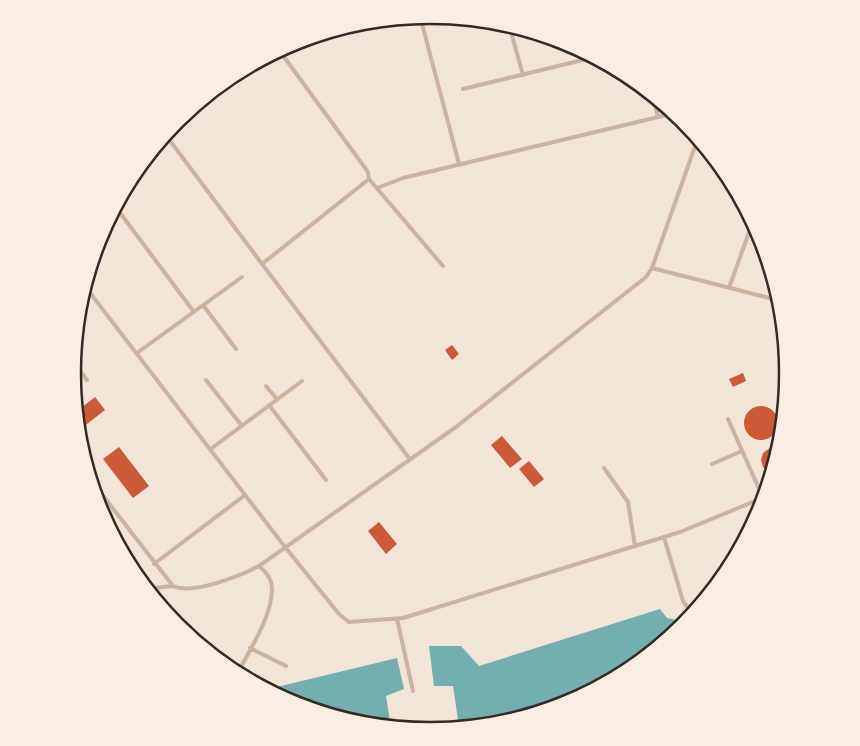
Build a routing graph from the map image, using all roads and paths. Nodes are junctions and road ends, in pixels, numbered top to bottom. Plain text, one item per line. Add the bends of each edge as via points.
1 (422, 24) edge
2 (512, 34) edge
3 (284, 56) edge
4 (584, 60) edge
5 (523, 75) junction
6 (463, 89) dead end
7 (656, 106) edge
8 (666, 115) edge
9 (658, 117) junction
10 (170, 140) edge
11 (695, 146) edge
12 (460, 164) junction
13 (369, 179) junction
14 (377, 188) junction
15 (121, 212) edge
16 (749, 231) edge
17 (262, 264) junction
18 (443, 266) dead end
19 (652, 268) junction
20 (242, 277) dead end
21 (729, 288) junction
22 (90, 293) edge
23 (771, 299) edge
24 (204, 305) junction
25 (194, 312) junction
26 (236, 349) dead end
27 (137, 353) junction
28 (81, 372) edge
29 (87, 380) dead end
30 (206, 380) dead end
31 (302, 381) dead end
32 (266, 386) dead end
33 (277, 399) junction
34 (270, 405) junction
35 (728, 419) dead end
36 (242, 426) junction
37 (212, 448) junction
38 (742, 451) junction
39 (409, 458) junction
40 (712, 464) dead end
41 (604, 468) dead end
42 (326, 480) dead end
43 (760, 489) edge
44 (245, 496) junction
45 (103, 497) edge
46 (755, 502) edge
47 (664, 537) junction
48 (635, 546) junction
49 (285, 547) junction
50 (154, 564) junction
51 (259, 566) junction
52 (173, 586) junction
53 (155, 588) edge
54 (688, 608) edge
55 (397, 619) junction
56 (250, 648) junction
57 (241, 666) edge
58 (286, 666) dead end
59 (413, 690) dead end

1 - 12 lane
2 - 5 lane
3 - 13 lane via 368,172
4 - 5 lane
5 - 6 lane
7 - 9 lane
8 - 9 lane
9 - 12 lane
10 - 17 lane
11 - 19 lane
12 - 14 lane
13 - 14 lane
13 - 17 lane
14 - 18 lane
15 - 25 lane
16 - 21 lane
17 - 39 lane
19 - 21 lane
19 - 39 lane via 646,277 456,427
20 - 24 lane
21 - 23 lane
22 - 27 lane
24 - 25 lane
24 - 26 lane
25 - 27 lane
27 - 37 lane
28 - 29 lane
30 - 36 lane
31 - 33 lane
32 - 33 lane
33 - 34 lane
34 - 36 lane
34 - 42 lane
35 - 38 lane
36 - 37 lane
37 - 44 lane
38 - 40 lane
38 - 43 lane
39 - 49 lane
41 - 48 lane via 628,502
44 - 49 lane
44 - 50 lane
45 - 50 lane
46 - 47 lane
47 - 48 lane
47 - 54 lane via 683,602
48 - 55 lane
49 - 51 lane
49 - 55 lane via 344,620 355,623
50 - 52 lane
51 - 52 lane via 186,590
51 - 56 lane via 267,573 272,588 262,625
52 - 53 lane
55 - 59 lane
56 - 57 lane
56 - 58 lane

